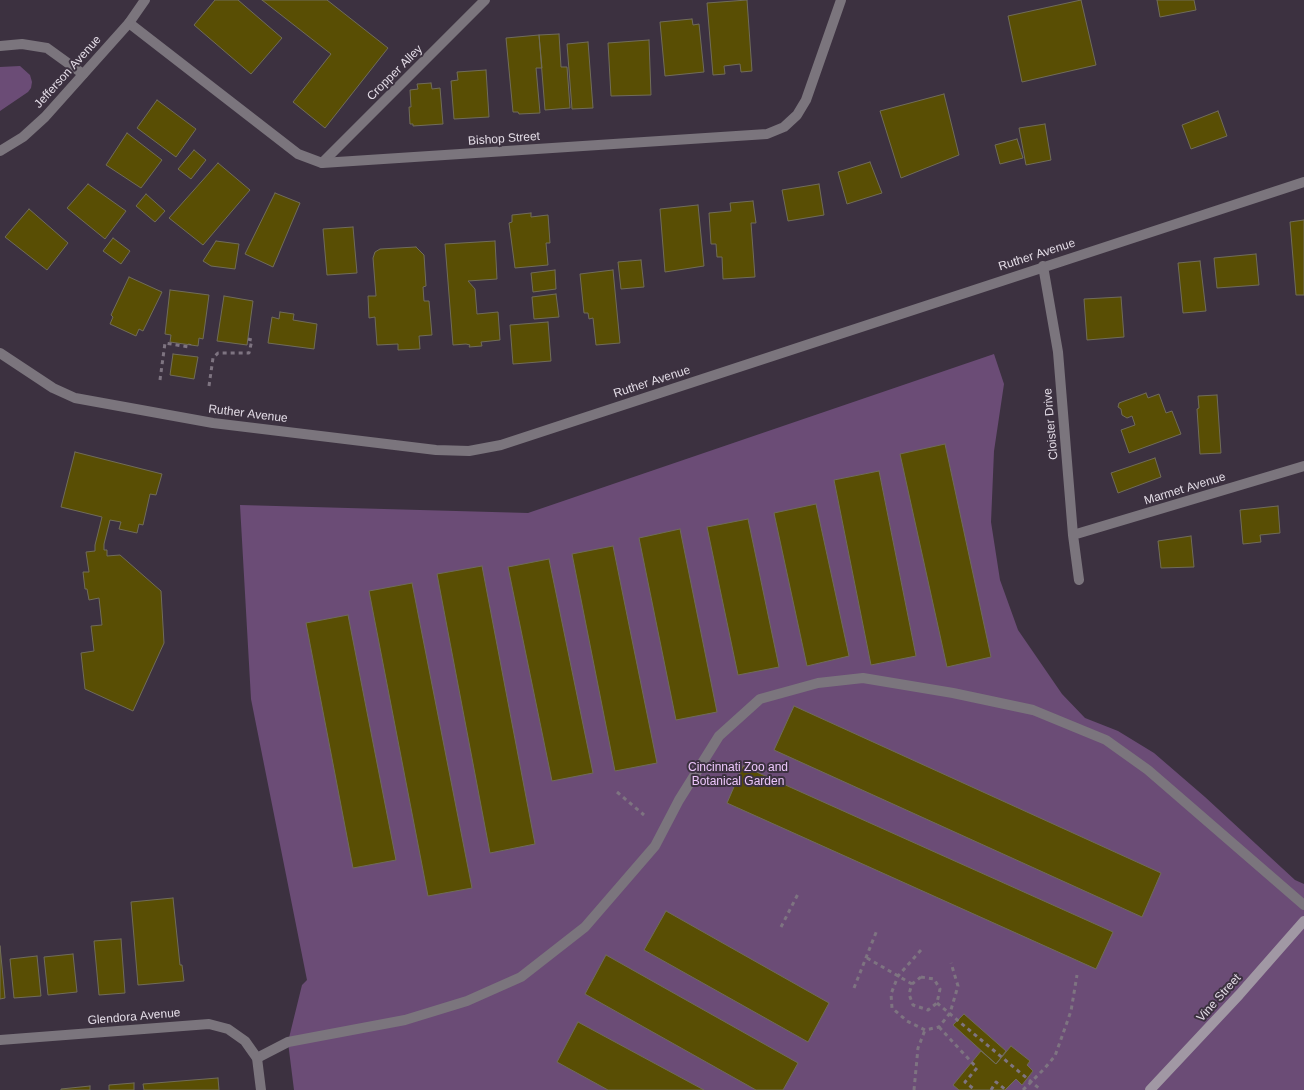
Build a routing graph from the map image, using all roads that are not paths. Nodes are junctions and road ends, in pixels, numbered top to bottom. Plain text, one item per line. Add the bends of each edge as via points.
1 (145, 0) edge
2 (485, 0) edge
3 (840, 0) edge
4 (129, 23) junction
5 (0, 46) edge
6 (83, 74) junction
7 (0, 151) edge
8 (322, 163) junction
9 (1304, 182) edge
10 (1043, 266) junction
11 (0, 353) edge
12 (1304, 466) edge
13 (1073, 535) junction
14 (1079, 580) dead end
15 (1304, 905) edge
16 (1304, 921) edge
17 (0, 1040) edge
18 (258, 1058) junction
19 (261, 1090) edge
20 (1150, 1090) edge

1 - 4 street, Jefferson Avenue
2 - 8 street, Cropper Alley
3 - 8 street, Bishop Street via 806,100 784,127 767,134
4 - 6 street, Jefferson Avenue
4 - 8 street, Bishop Street via 298,154
5 - 6 street via 22,44 46,48
6 - 7 street, Jefferson Avenue via 45,117
9 - 10 street, Ruther Avenue
10 - 11 street, Ruther Avenue via 501,445 469,451 436,450 213,423 75,398 53,388
10 - 13 street, Cloister Drive via 1058,352
12 - 13 street, Marmet Avenue
13 - 14 street, Cloister Drive
15 - 18 street via 1148,770 1106,740 1033,710 953,693 863,678 818,683 760,699 718,736 655,846 585,927 521,977 467,1001 405,1020 288,1042
16 - 20 main road, Vine Street
17 - 18 street, Glendora Avenue via 209,1024 228,1029 245,1041
18 - 19 street

